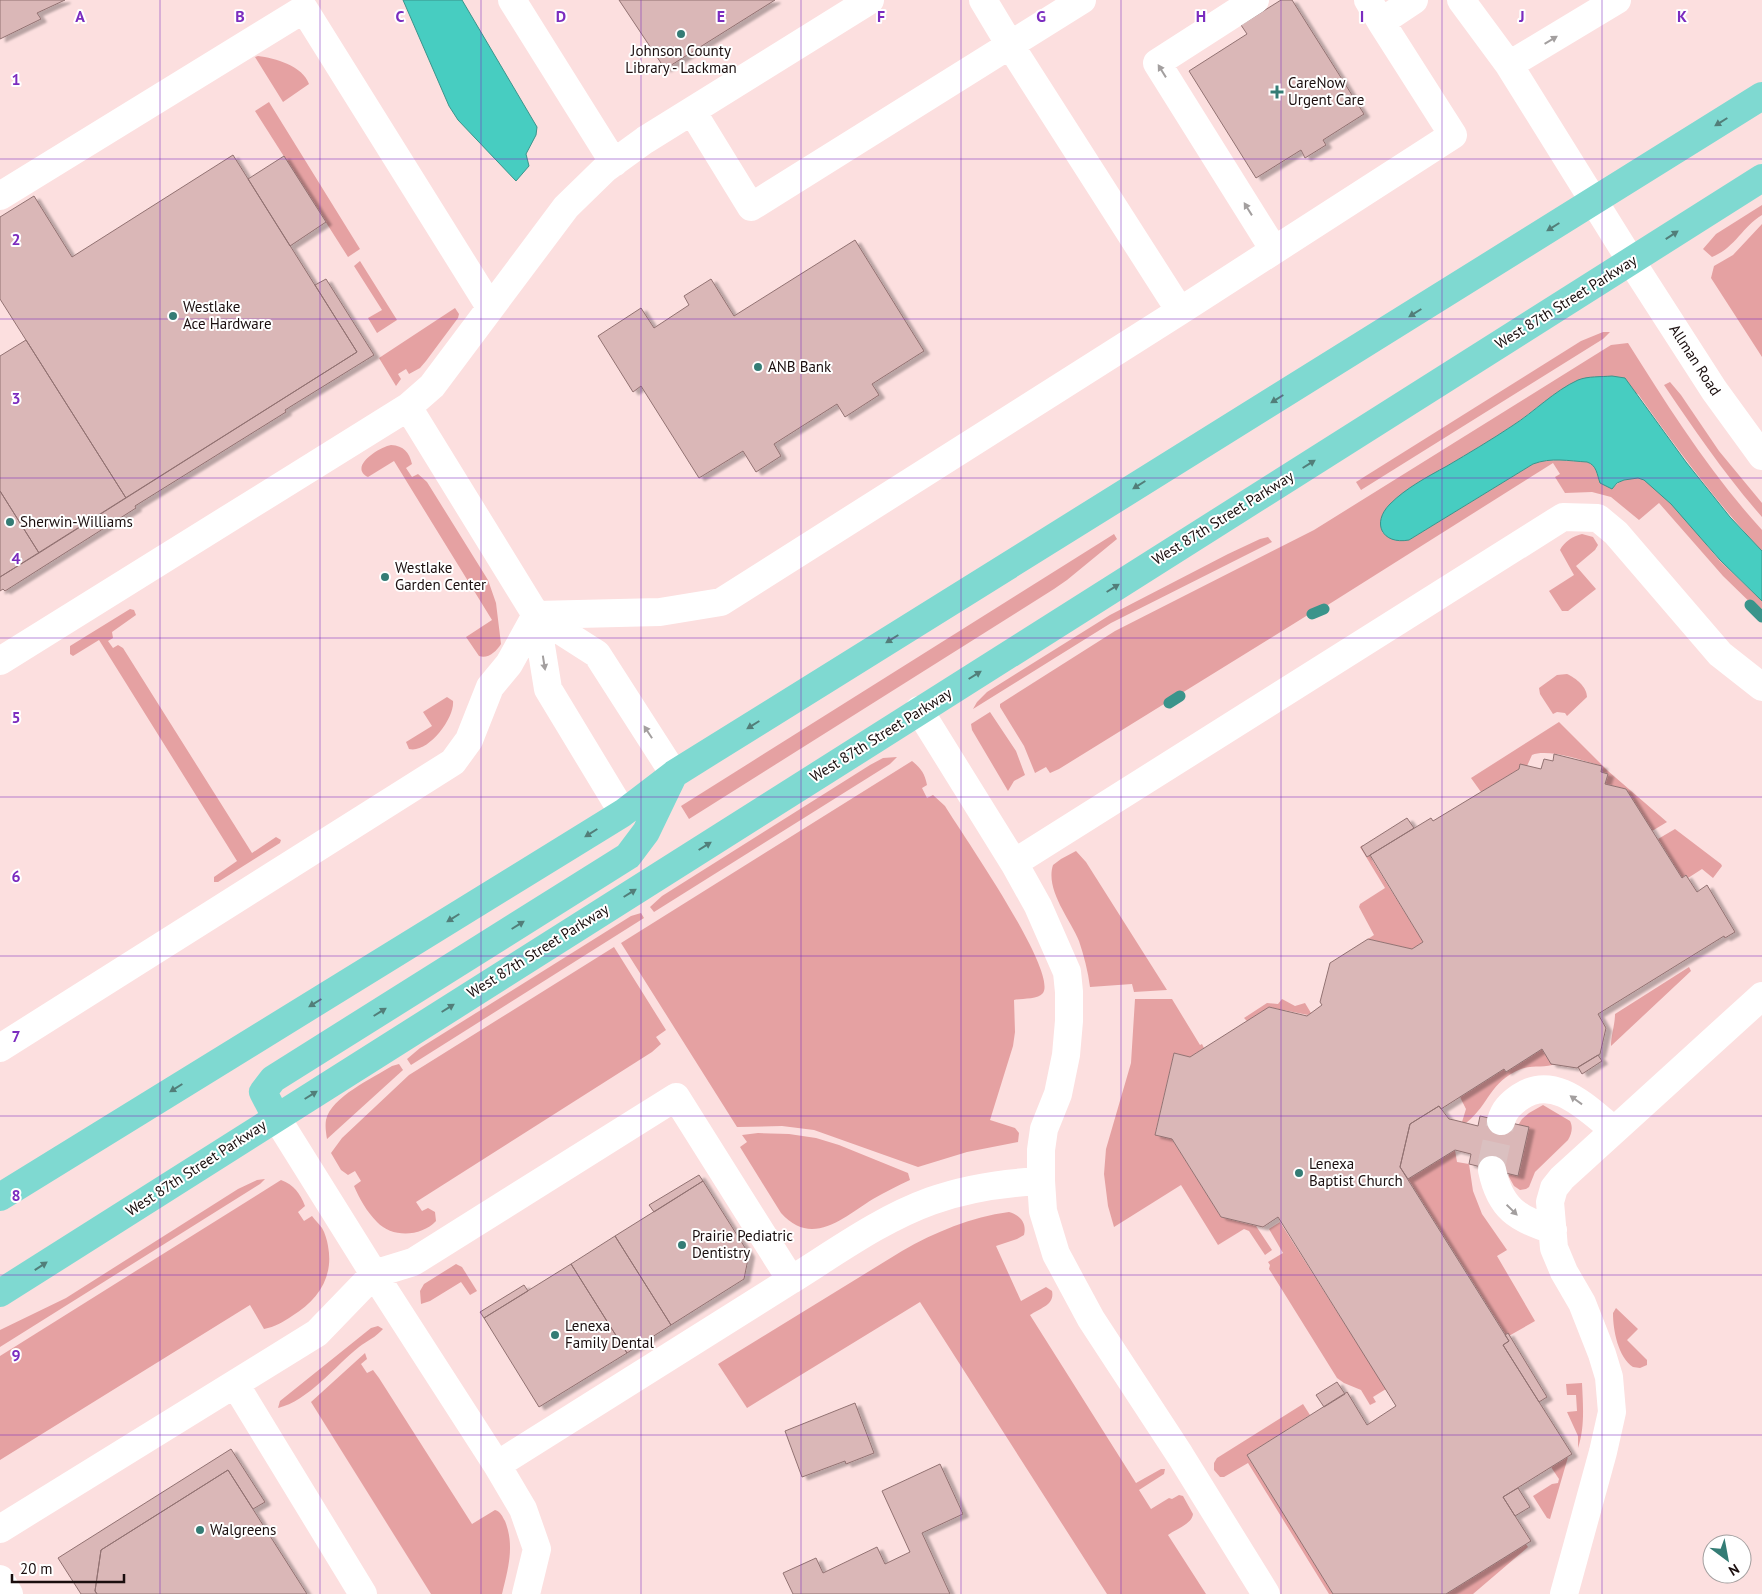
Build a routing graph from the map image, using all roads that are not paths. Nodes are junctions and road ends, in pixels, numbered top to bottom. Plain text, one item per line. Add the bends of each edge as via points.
1 (512, 0) edge
2 (870, 0) edge
3 (983, 0) edge
4 (1082, 0) edge
5 (1254, 0) edge
6 (1414, 0) edge
7 (1461, 0) edge
8 (1605, 3) edge
9 (1375, 11) edge
10 (1010, 45) junction
11 (1509, 65) junction
12 (1762, 96) edge
13 (692, 111) junction
14 (614, 162) junction
15 (1762, 178) edge
16 (0, 196) edge
17 (1594, 202) junction
18 (1274, 250) junction
19 (1631, 261) junction
20 (490, 307) junction
21 (1180, 311) junction
22 (408, 407) junction
23 (1762, 456) edge
24 (536, 615) junction
25 (0, 660) edge
26 (1762, 687) edge
27 (920, 710) junction
28 (674, 774) junction
29 (623, 813) junction
30 (1014, 863) junction
31 (1762, 996) edge
32 (0, 1048) edge
33 (276, 1117) junction
34 (1501, 1121) tunnel mouth
35 (1614, 1130) junction
36 (1492, 1170) tunnel mouth
37 (1040, 1181) junction
38 (0, 1197) edge
39 (1553, 1230) junction
40 (374, 1274) junction
41 (791, 1280) junction
42 (0, 1293) edge
43 (235, 1384) junction
44 (497, 1465) junction
45 (0, 1529) edge
46 (0, 1580) edge
47 (9, 1594) edge
48 (363, 1594) edge
49 (526, 1594) edge
50 (1266, 1594) edge
51 (1564, 1594) edge

1 - 14 street
2 - 13 street
3 - 10 street
4 - 10 street
18 -> 5 street via 1157,63
6 - 9 street
7 - 11 street, Allman Road
11 -> 8 street
9 - 18 street via 1453,135
10 - 13 street via 751,207
10 - 21 street
11 - 17 street, Allman Road
12 -> 17 main road
13 - 14 street
14 - 20 street via 566,208
19 -> 15 main road, West 87th Street Parkway
16 - 20 street via 304,9
17 - 19 street, Allman Road
17 -> 28 main road
18 - 21 street
19 - 23 street, Allman Road via 1714,390
27 -> 19 main road, West 87th Street Parkway
20 - 22 street via 432,386
21 - 24 street via 721,602 660,612
22 - 24 street
22 - 25 street
28 -> 24 street via 597,654
24 -> 29 street via 548,689
24 - 32 street via 509,664 490,687 469,740 453,762
26 - 30 street via 1720,654 1616,533 1598,518 1563,517
27 - 30 street
33 -> 27 main road, West 87th Street Parkway
28 - 29 main road
33 -> 28 main road via 263,1092 273,1079 628,856 646,832
29 -> 38 main road
30 - 37 street via 1038,906 1067,972 1069,992 1066,1055 1058,1094 1044,1129
31 - 35 street
33 - 40 street
42 -> 33 main road, West 87th Street Parkway
35 -> 34 street via 1570,1096 1554,1089 1524,1095 1511,1103
35 - 39 street via 1554,1188 1550,1202
36 -> 39 street via 1500,1198 1515,1214
37 - 41 street via 973,1188 931,1201 890,1220
37 - 50 street via 1043,1211 1056,1254 1091,1319
39 - 51 street via 1554,1248 1582,1303 1602,1354 1609,1377 1612,1412
40 - 41 street via 413,1262 676,1097
40 - 43 street via 317,1333
40 - 44 street
41 - 44 street
43 - 45 street
43 - 48 street
44 - 49 street via 523,1509 537,1549
46 - 47 street

